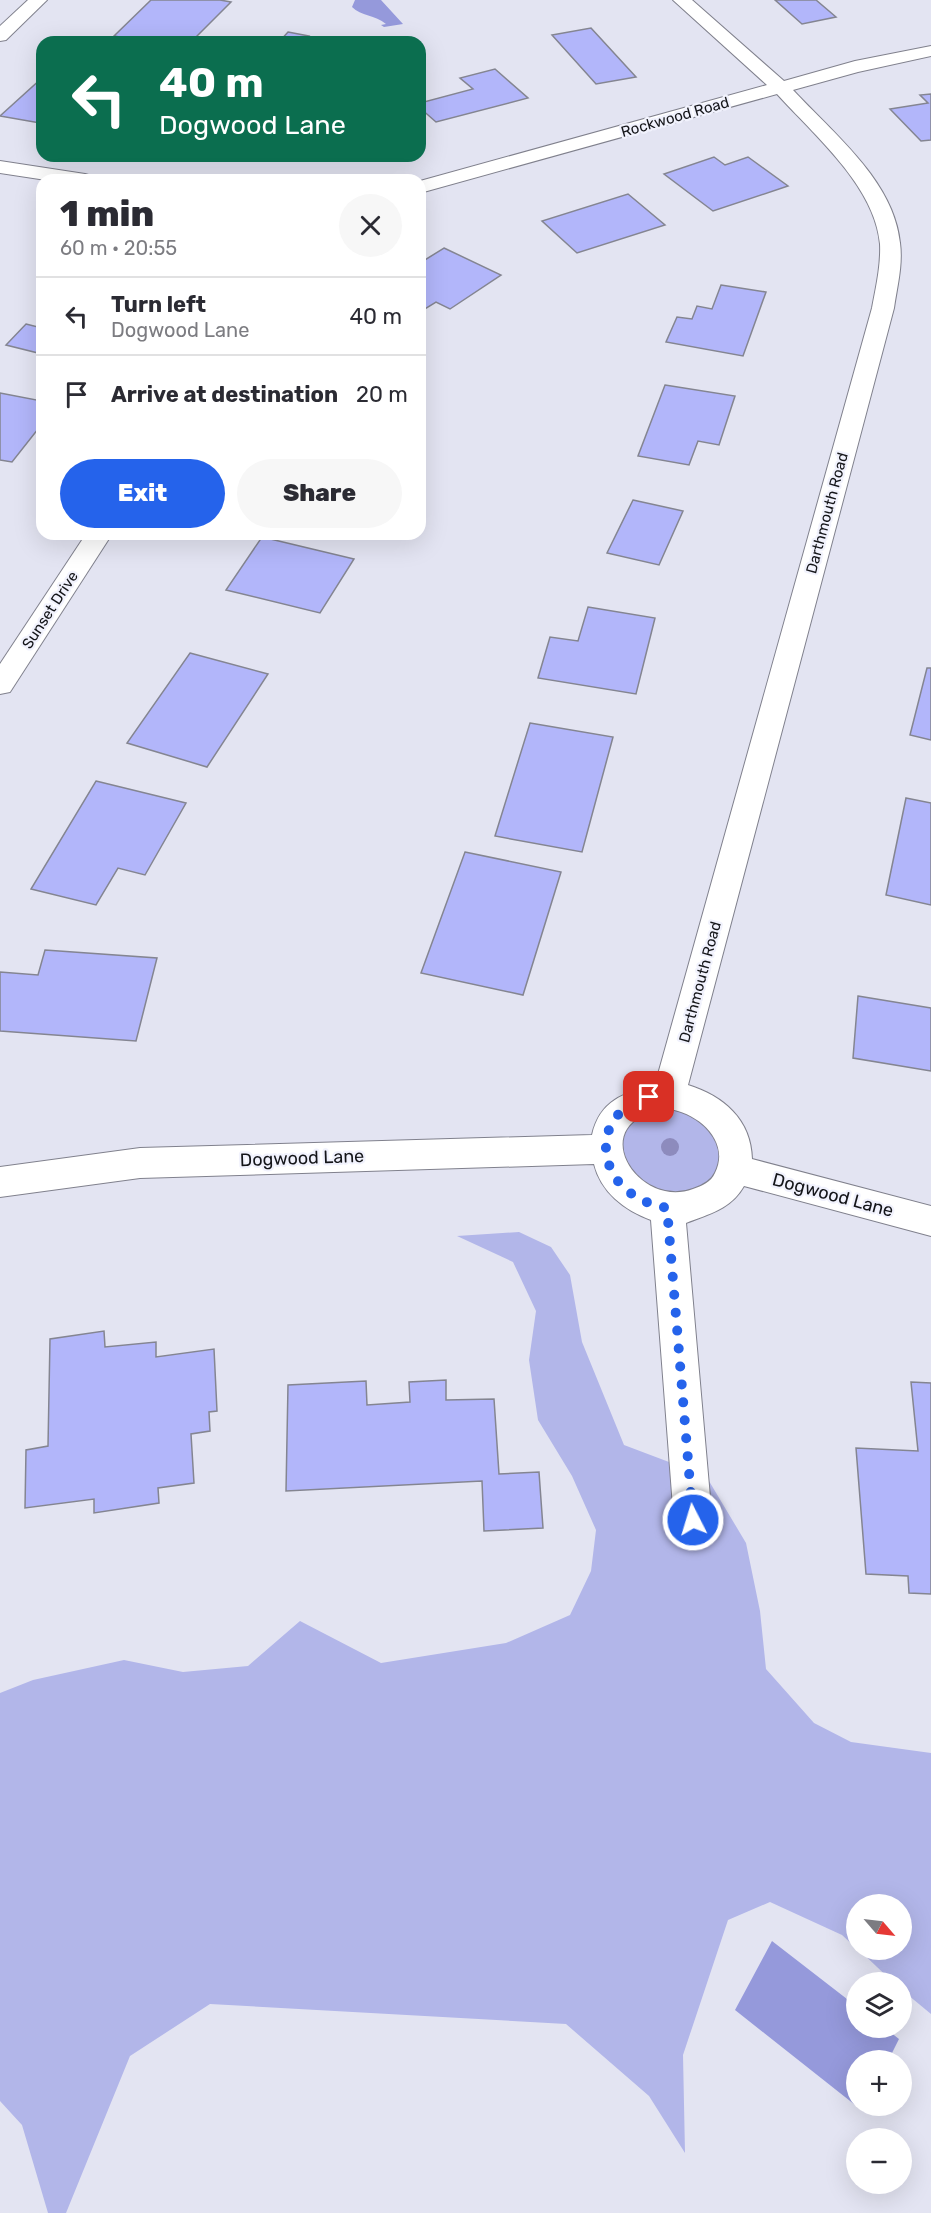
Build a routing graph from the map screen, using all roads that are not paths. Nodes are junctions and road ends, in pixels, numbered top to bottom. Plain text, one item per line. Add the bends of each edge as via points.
1 (38, 0) edge
2 (682, 0) edge
3 (0, 36) edge
4 (931, 51) edge
5 (780, 87) junction
6 (0, 167) edge
7 (46, 174) edge
8 (426, 185) edge
9 (95, 540) edge
10 (0, 686) edge
11 (669, 1095) junction
12 (606, 1149) junction
13 (734, 1169) junction
14 (0, 1182) edge
15 (667, 1208) junction
16 (931, 1221) edge
17 (693, 1520) dead end

1 - 3 street
2 - 5 street, Darthmouth Road
4 - 5 street, Rockwood Road
5 - 8 street, Rockwood Road
5 - 11 street, Darthmouth Road via 872,191 885,220 890,266 883,308
6 - 7 street
9 - 10 street, Sunset Drive
11 - 12 street via 631,1104 616,1116 608,1132
11 - 13 street via 688,1098 722,1119 736,1151
12 - 14 street, Dogwood Lane via 140,1162
12 - 15 street via 608,1166 618,1182 631,1194
13 - 15 street via 717,1195 685,1208
13 - 16 street, Dogwood Lane
15 - 17 street

